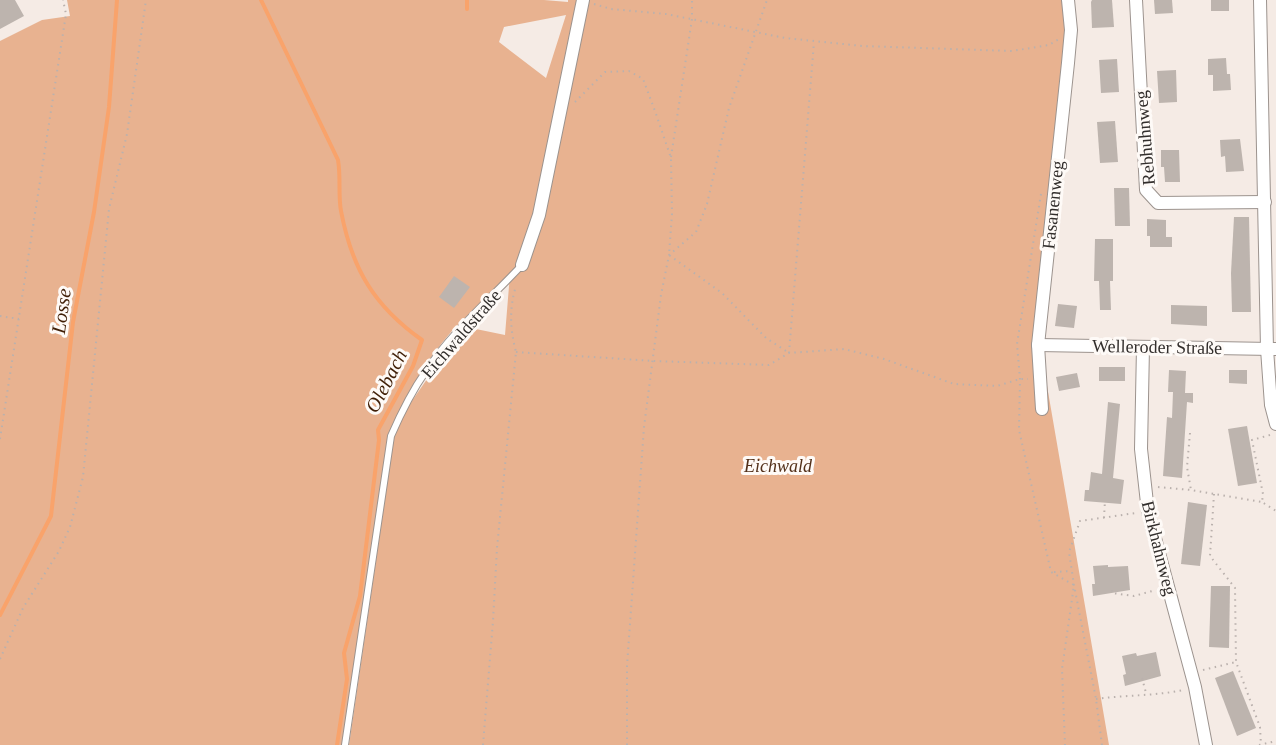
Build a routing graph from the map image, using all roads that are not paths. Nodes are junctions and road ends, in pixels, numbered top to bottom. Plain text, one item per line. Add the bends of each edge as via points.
1 (583, 0) edge
2 (1068, 0) edge
3 (1136, 0) edge
4 (1260, 0) edge
5 (1265, 202) junction
6 (522, 265) joint
7 (1038, 345) junction
8 (1143, 347) junction
9 (1271, 349) edge
10 (1042, 409) dead end
11 (1276, 424) edge
12 (345, 745) edge
13 (1206, 745) edge

1 - 6 street, Eichwaldstraße via 539,215
2 - 7 street, Fasanenweg via 1071,30
3 - 5 street, Rebhuhnweg via 1146,190 1158,203
4 - 5 street
5 - 9 street
6 - 12 lane, Eichwaldstraße via 426,369 391,436
7 - 8 street, Welleroder Straße
7 - 10 street, Fasanenweg
8 - 9 street, Welleroder Straße
8 - 13 street, Birkhahnweg via 1141,449 1148,512 1191,672
9 - 11 street via 1271,405

